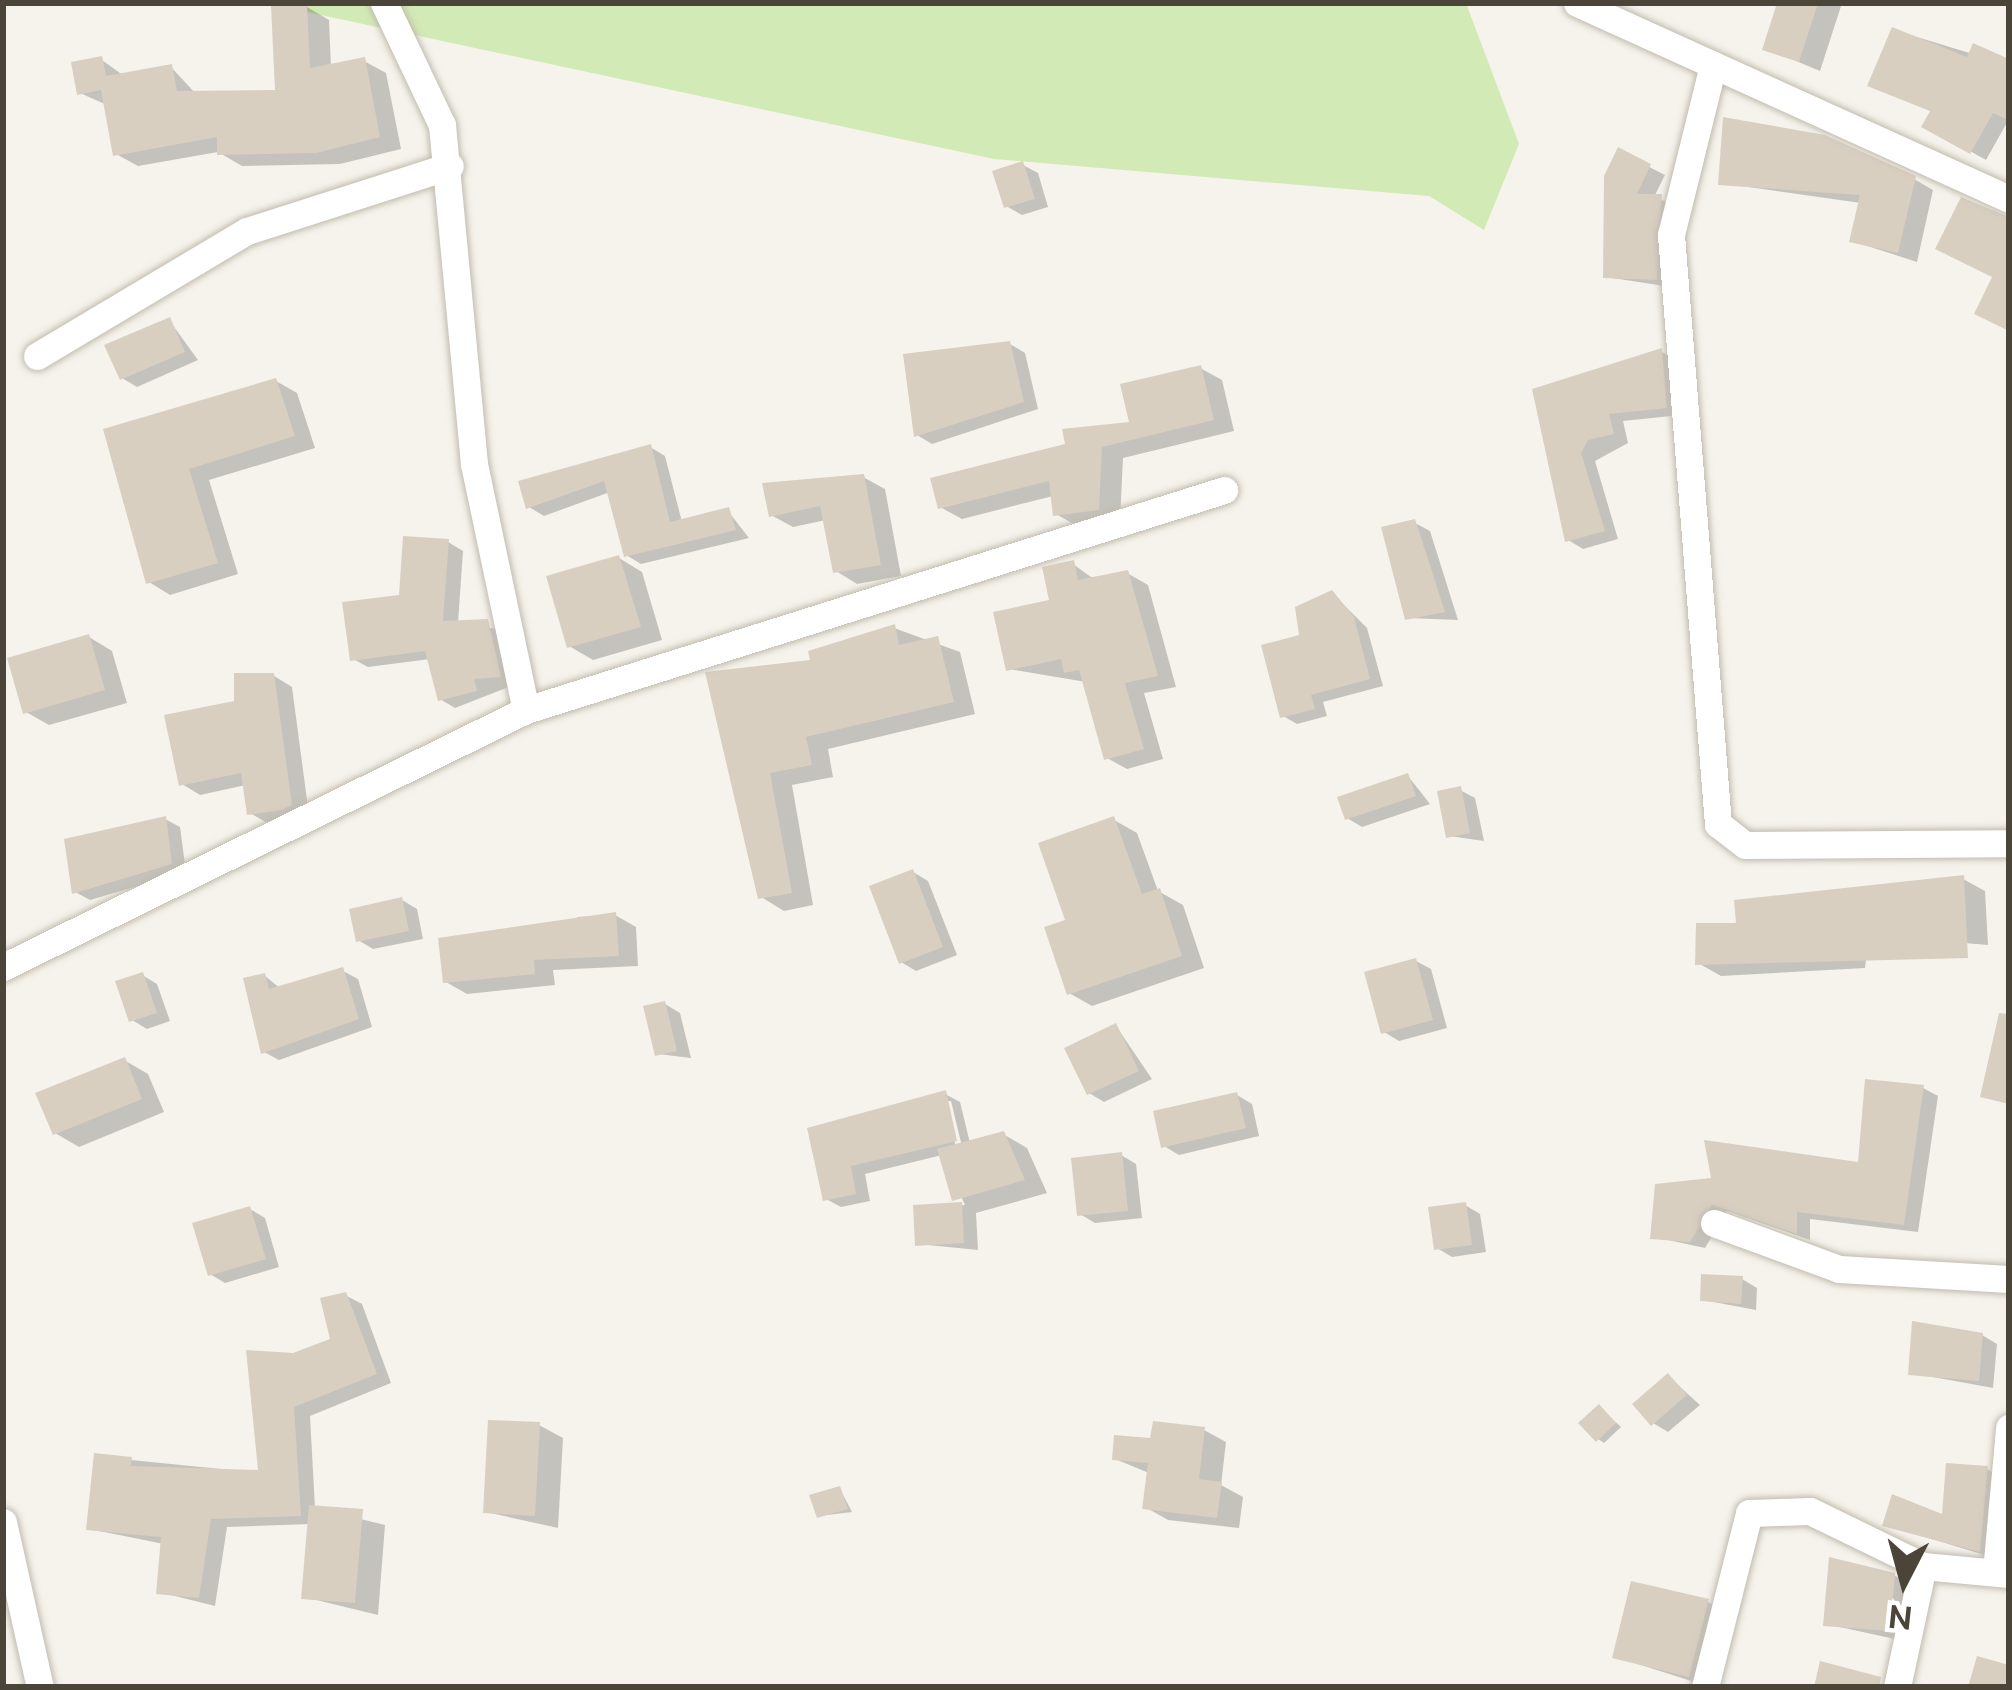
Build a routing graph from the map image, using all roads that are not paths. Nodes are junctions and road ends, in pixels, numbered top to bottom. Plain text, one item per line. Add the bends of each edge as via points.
1 (384, 3) edge
2 (1576, 3) edge
3 (1713, 65) junction
4 (450, 166) junction
5 (2009, 199) edge
6 (38, 356) dead end
7 (1224, 490) dead end
8 (526, 710) junction
9 (2009, 843) edge
10 (3, 967) edge
11 (1714, 1223) dead end
12 (2009, 1279) edge
13 (2009, 1428) edge
14 (3, 1522) edge
15 (1923, 1566) junction
16 (2003, 1573) edge
17 (40, 1687) edge
18 (1705, 1687) edge
19 (1897, 1687) edge

1 - 4 street
2 - 3 street
3 - 5 street
3 - 9 street via 1671,235 1718,824 1745,845
4 - 6 street via 247,231
4 - 8 street via 453,311 474,464
7 - 8 street
8 - 10 street
11 - 12 street via 1839,1269
13 - 16 street
14 - 17 street
15 - 16 street
15 - 18 street via 1810,1511 1749,1513
15 - 19 street

